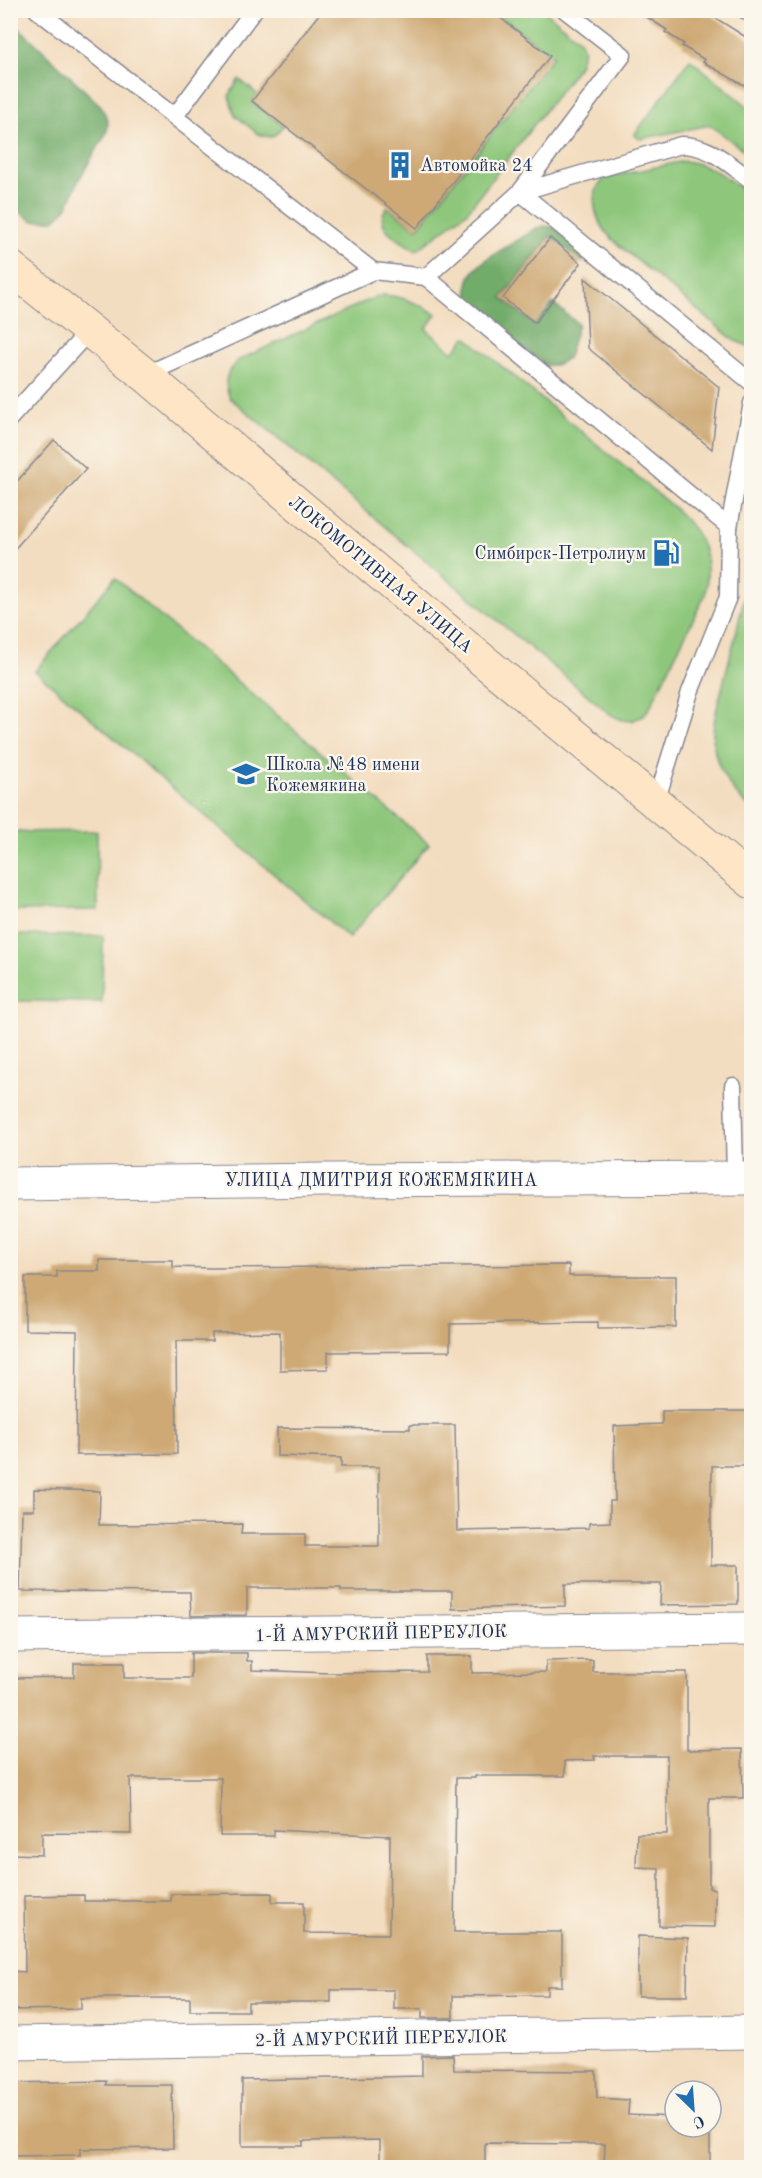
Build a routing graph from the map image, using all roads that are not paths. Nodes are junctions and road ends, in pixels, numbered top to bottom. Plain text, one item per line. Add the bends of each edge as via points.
1 (37, 10) edge
2 (254, 10) edge
3 (565, 10) edge
4 (745, 10) edge
5 (752, 15) edge
6 (174, 116) junction
7 (752, 181) edge
8 (520, 192) junction
9 (10, 267) edge
10 (373, 271) junction
11 (426, 277) junction
12 (89, 331) junction
13 (145, 375) junction
14 (752, 383) edge
15 (752, 403) edge
16 (10, 418) edge
17 (729, 527) junction
18 (656, 802) junction
19 (752, 882) edge
20 (733, 1086) dead end
21 (743, 1178) edge
22 (10, 1184) edge
23 (752, 1629) edge
24 (10, 1636) edge
25 (752, 2032) edge
26 (10, 2043) edge

1 - 6 lane
2 - 6 lane
3 - 8 lane via 623,56
4 - 5 lane
6 - 10 lane
7 - 8 lane via 709,150 681,145
8 - 11 lane
8 - 14 lane
9 - 12 main road, ЛОКОМОТИВНАЯ УЛИЦА
10 - 11 lane
10 - 13 lane
11 - 17 lane
12 - 13 main road, ЛОКОМОТИВНАЯ УЛИЦА
12 - 16 lane
13 - 18 main road, ЛОКОМОТИВНАЯ УЛИЦА
15 - 17 lane
17 - 18 lane via 728,597 690,692
18 - 19 main road, ЛОКОМОТИВНАЯ УЛИЦА
20 - 21 lane
21 - 22 street, УЛИЦА ДМИТРИЯ КОЖЕМЯКИНА
23 - 24 street, 1-Й АМУРСКИЙ ПЕРЕУЛОК
25 - 26 street, 2-Й АМУРСКИЙ ПЕРЕУЛОК

